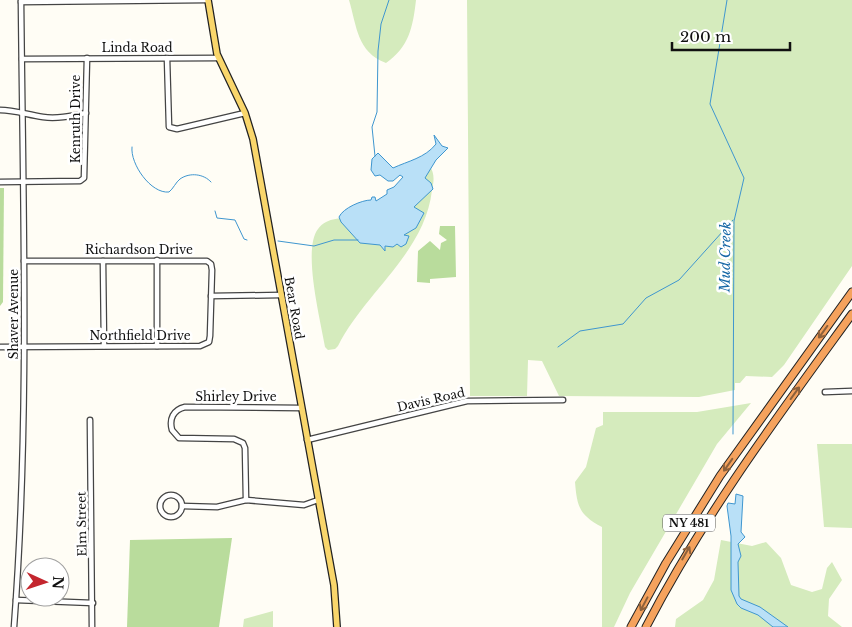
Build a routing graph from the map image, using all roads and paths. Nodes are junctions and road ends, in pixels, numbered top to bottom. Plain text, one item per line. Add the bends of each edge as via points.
1 (208, 0) edge
2 (21, 1) edge
3 (87, 58) junction
4 (167, 58) junction
5 (218, 58) junction
6 (22, 59) junction
7 (0, 110) edge
8 (22, 112) junction
9 (86, 113) junction
10 (245, 113) junction
11 (0, 182) edge
12 (22, 182) junction
13 (158, 260) junction
14 (24, 261) junction
15 (103, 261) junction
16 (852, 292) edge
17 (281, 295) junction
18 (211, 296) junction
19 (852, 314) edge
20 (24, 346) junction
21 (104, 346) junction
22 (158, 346) junction
23 (0, 347) edge
24 (852, 391) edge
25 (825, 392) dead end
26 (563, 400) dead end
27 (301, 408) junction
28 (90, 420) dead end
29 (307, 440) junction
30 (246, 500) junction
31 (318, 500) junction
32 (182, 506) junction
33 (16, 600) junction
34 (93, 603) junction
35 (14, 627) edge
36 (92, 627) edge
37 (337, 627) edge
38 (631, 627) edge
39 (646, 627) edge

1 - 2 street
1 - 5 main road, Bear Road
2 - 6 street, Shaver Avenue
3 - 4 street, Linda Road
3 - 6 street, Linda Road
3 - 9 street, Kenruth Drive
4 - 5 street, Linda Road
4 - 10 street via 167,125 172,129
5 - 10 main road, Bear Road
6 - 8 street, Shaver Avenue
7 - 8 street
8 - 9 street via 54,118
8 - 12 street, Shaver Avenue
9 - 12 street, Kenruth Drive via 84,179
10 - 17 main road, Bear Road via 256,152
11 - 12 street
12 - 14 street, Shaver Avenue
13 - 15 street, Richardson Drive
13 - 18 street, Richardson Drive via 207,261 212,270
13 - 22 street
14 - 15 street, Richardson Drive
14 - 20 street, Shaver Avenue
15 - 21 street
16 -> 38 highway, NY 481 via 715,483
17 - 18 street
17 - 27 main road, Bear Road
18 - 22 street, Northfield Drive via 208,342 200,346
39 -> 19 highway, NY 481 via 675,571 716,505
20 - 21 street, Northfield Drive
20 - 23 street, Northfield Drive
20 - 33 street, Shaver Avenue
21 - 22 street, Northfield Drive
24 - 25 street
26 - 29 street, Davis Road via 468,401
27 - 29 main road, Bear Road
27 - 30 street, Shirley Drive via 185,407 175,412 171,425 179,438 234,439 243,443
28 - 34 street, Elm Street
29 - 31 main road, Bear Road
30 - 31 street via 297,505
30 - 32 street via 217,507
31 - 37 main road, Bear Road via 334,585
32 - 32 street via 178,498 171,495 163,498 160,506 163,514 171,517 179,514
33 - 34 street
33 - 35 street, Shaver Avenue
34 - 36 street, Elm Street

